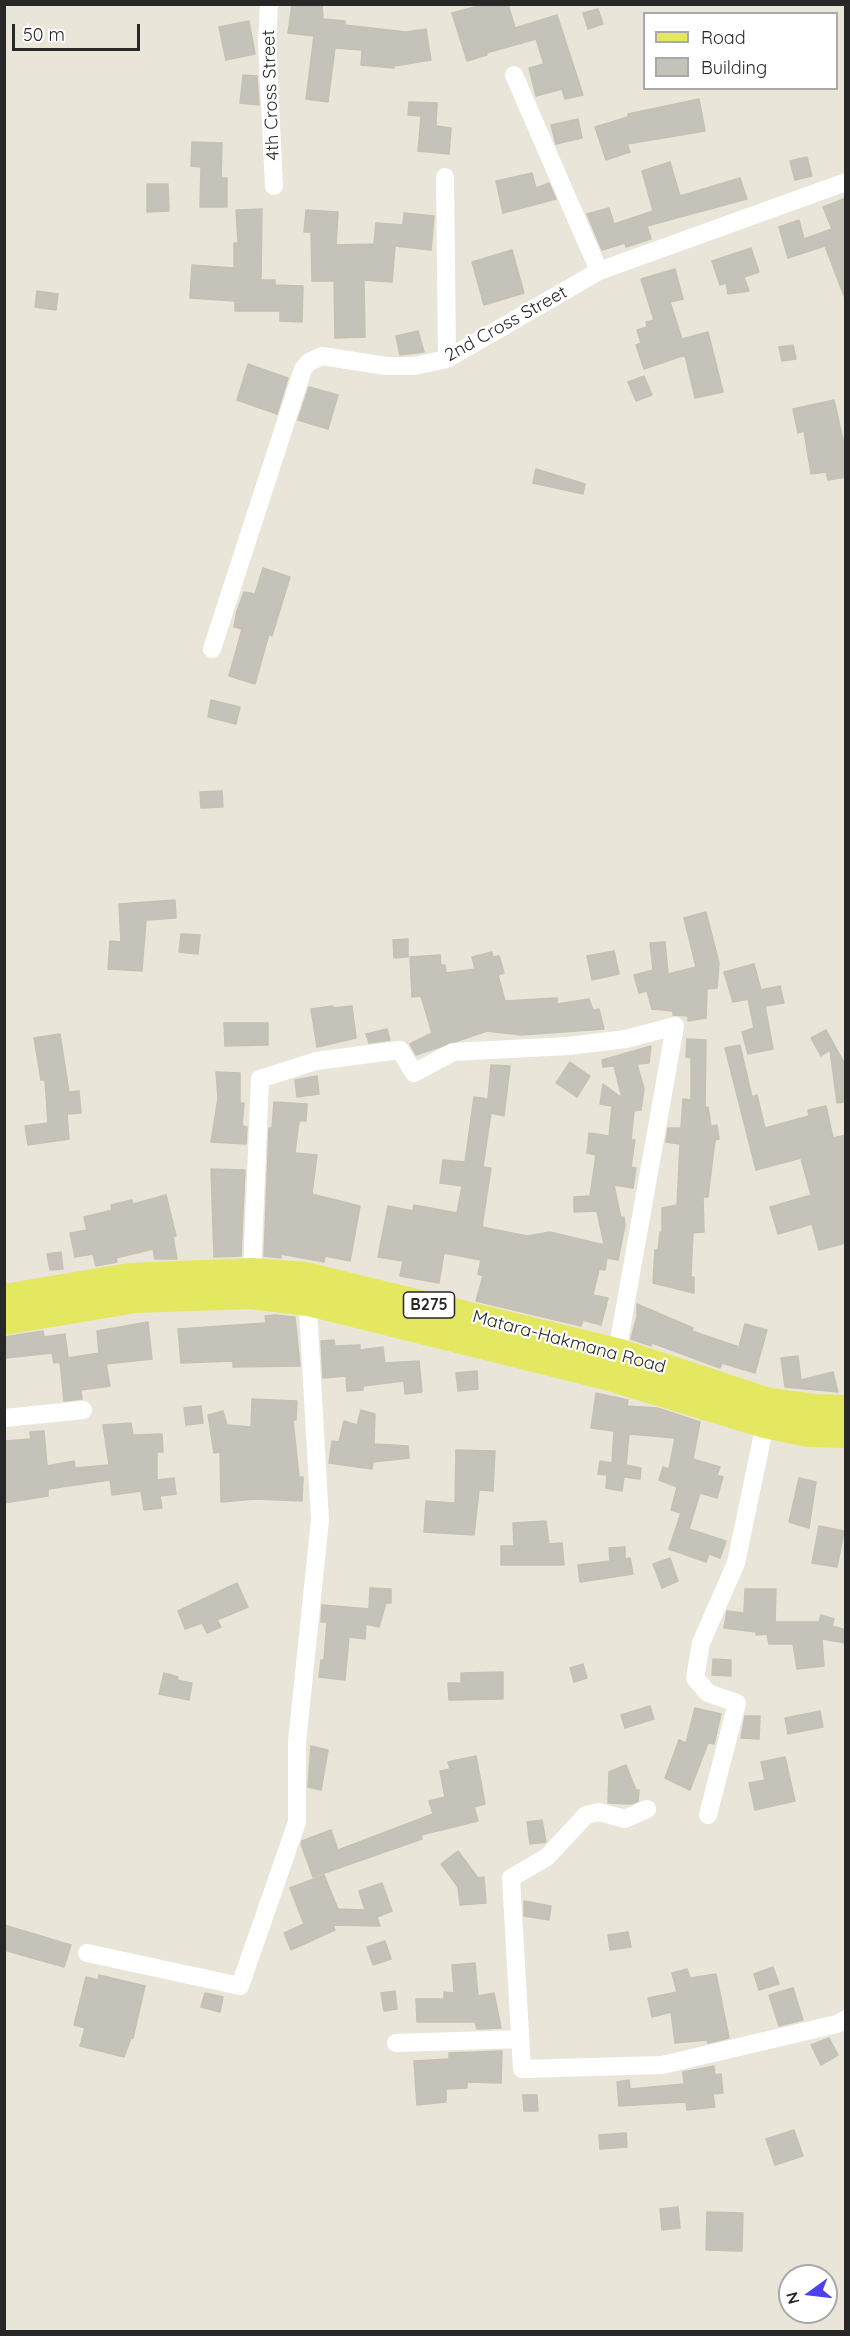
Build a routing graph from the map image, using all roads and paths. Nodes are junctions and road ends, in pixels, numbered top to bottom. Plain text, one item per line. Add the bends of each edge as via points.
1 (269, 4) edge
2 (514, 75) dead end
3 (445, 177) dead end
4 (846, 182) edge
5 (274, 186) dead end
6 (599, 272) junction
7 (447, 359) junction
8 (212, 649) dead end
9 (252, 1272) junction
10 (307, 1289) junction
11 (4, 1298) edge
12 (4, 1321) edge
13 (617, 1352) junction
14 (846, 1409) edge
15 (83, 1410) dead end
16 (4, 1418) edge
17 (765, 1424) junction
18 (846, 1434) edge
19 (647, 1809) dead end
20 (708, 1815) dead end
21 (87, 1953) dead end
22 (846, 2019) edge
23 (520, 2039) junction
24 (396, 2043) dead end

1 - 5 street, 4th Cross Street via 267,43
2 - 6 street
3 - 7 street
4 - 6 street, 2nd Cross Street
6 - 7 street, 2nd Cross Street
7 - 8 street, 2nd Cross Street via 414,366 386,366 322,356 303,369
9 - 10 main road, Matara-Hakmana Road / B275
9 - 11 main road, Matara-Hakmana Road / B275 via 129,1277
9 - 13 street via 260,1079 316,1061 400,1050 414,1073 453,1052 603,1042 675,1026
10 - 12 main road, Matara-Hakmana Road / B275 via 135,1299
10 - 13 main road, Matara-Hakmana Road / B275
10 - 17 main road, Matara-Hakmana Road / B275
10 - 21 street via 320,1520 297,1742 297,1822 240,1986
13 - 14 main road, Matara-Hakmana Road / B275 via 769,1402
15 - 16 street
17 - 18 main road, Matara-Hakmana Road / B275 via 808,1433
17 - 20 street via 736,1563 701,1643 695,1678 708,1693 737,1703
19 - 23 street via 625,1819 598,1812 586,1815 547,1857 511,1878
22 - 23 street via 662,2065 522,2069
23 - 24 street

